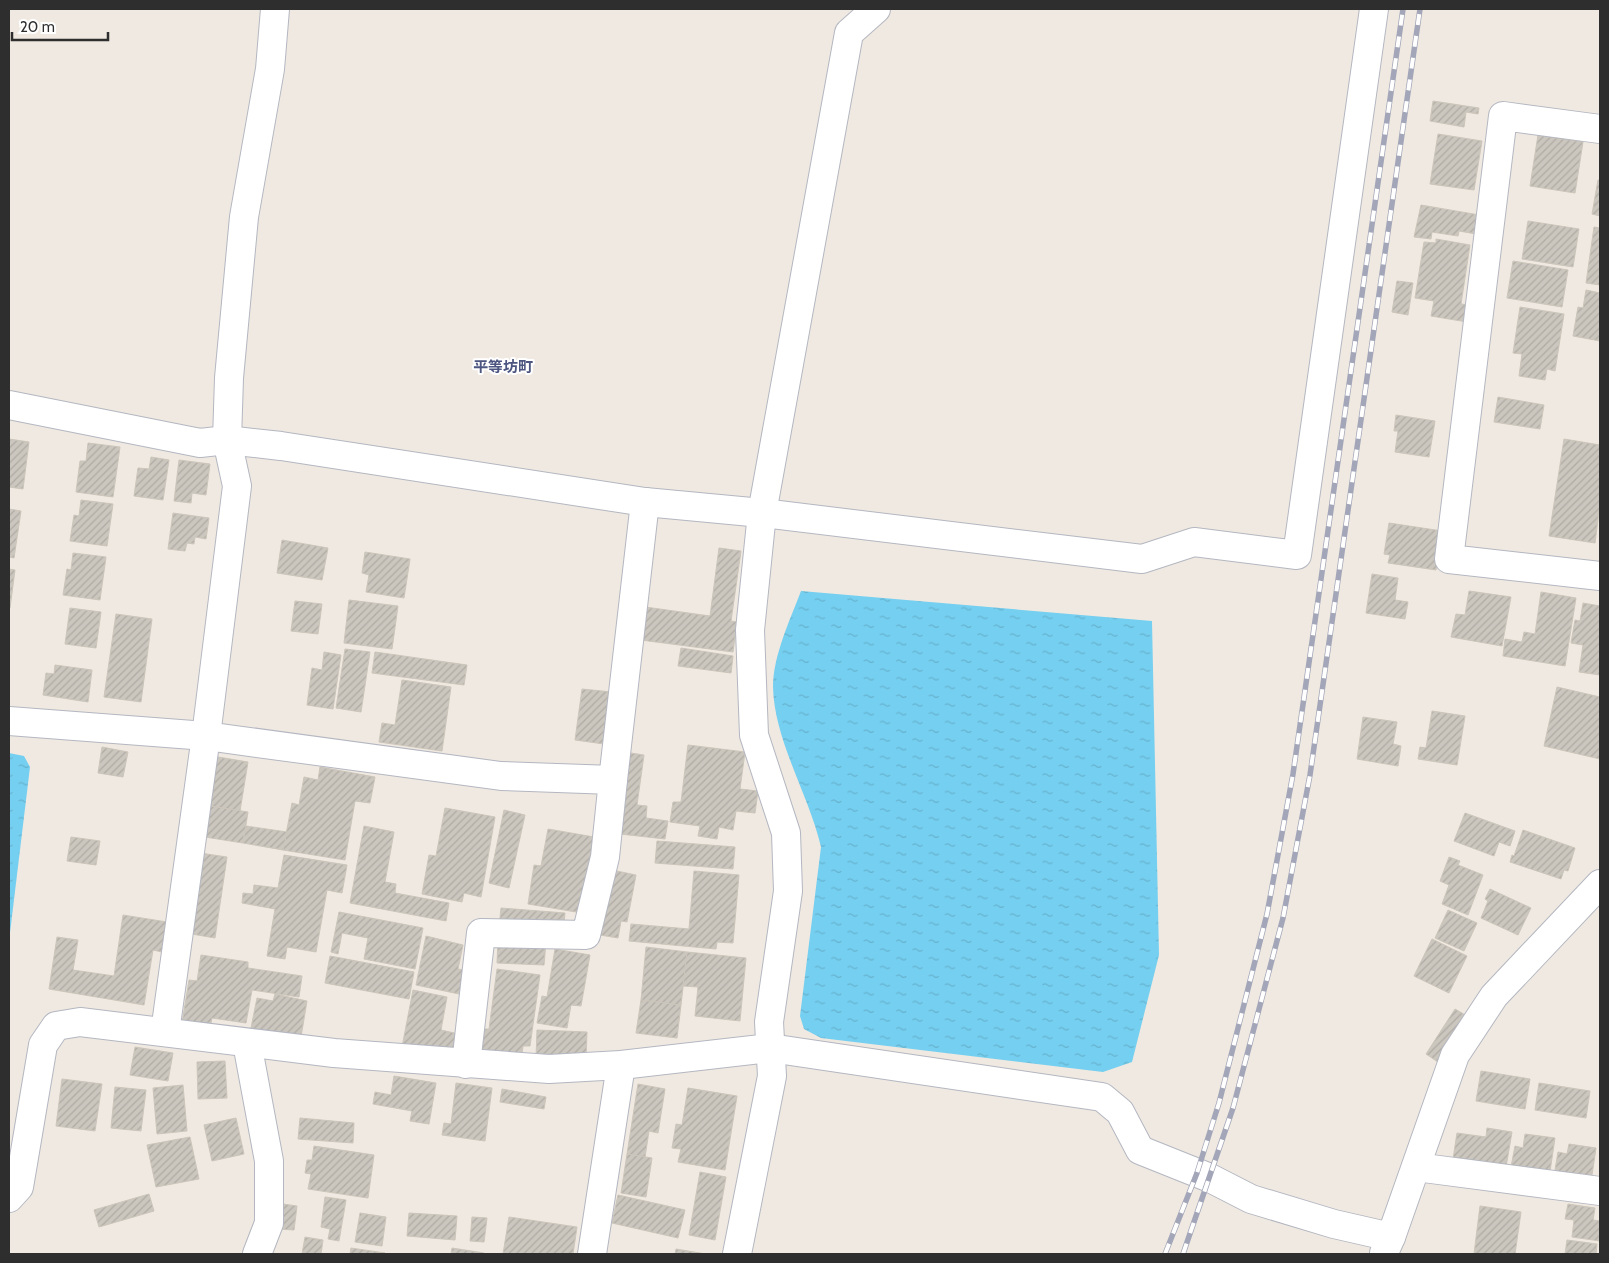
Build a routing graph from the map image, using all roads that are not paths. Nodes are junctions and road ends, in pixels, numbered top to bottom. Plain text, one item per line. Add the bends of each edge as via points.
1 (275, 9) edge
2 (876, 9) edge
3 (1374, 9) edge
4 (1600, 129) edge
5 (9, 405) edge
6 (227, 440) junction
7 (645, 502) junction
8 (762, 513) junction
9 (1600, 576) edge
10 (9, 721) edge
11 (206, 736) junction
12 (613, 780) junction
13 (1600, 884) edge
14 (165, 1032) junction
15 (248, 1043) junction
16 (770, 1048) junction
17 (466, 1064) junction
18 (621, 1065) junction
19 (1416, 1167) junction
20 (1600, 1191) edge
21 (9, 1198) edge
22 (1387, 1246) edge
23 (256, 1254) edge
24 (592, 1254) edge
25 (737, 1254) edge

1 - 6 street via 270,70 244,218 229,378
2 - 8 street via 849,33
3 - 8 street via 1297,555 1194,542 1142,559
4 - 9 street via 1503,116 1449,559
5 - 6 street via 200,443
6 - 7 street
6 - 11 street via 237,486
7 - 8 street
7 - 12 street
8 - 16 street via 750,630 754,735 786,833 788,891 769,1022
10 - 11 street
11 - 12 street via 501,776
11 - 14 street
12 - 17 street via 604,858 586,936 481,933
13 - 19 street via 1494,996 1455,1055
14 - 15 street
14 - 21 street via 80,1022 56,1026 43,1045 19,1187
15 - 17 street
15 - 23 street via 269,1161 268,1222
16 - 18 street
16 - 22 street via 1102,1097 1120,1112 1140,1150 1210,1178 1251,1199 1334,1224
16 - 25 street via 772,1076
17 - 18 street via 549,1069
18 - 24 street
19 - 20 street
19 - 22 street

